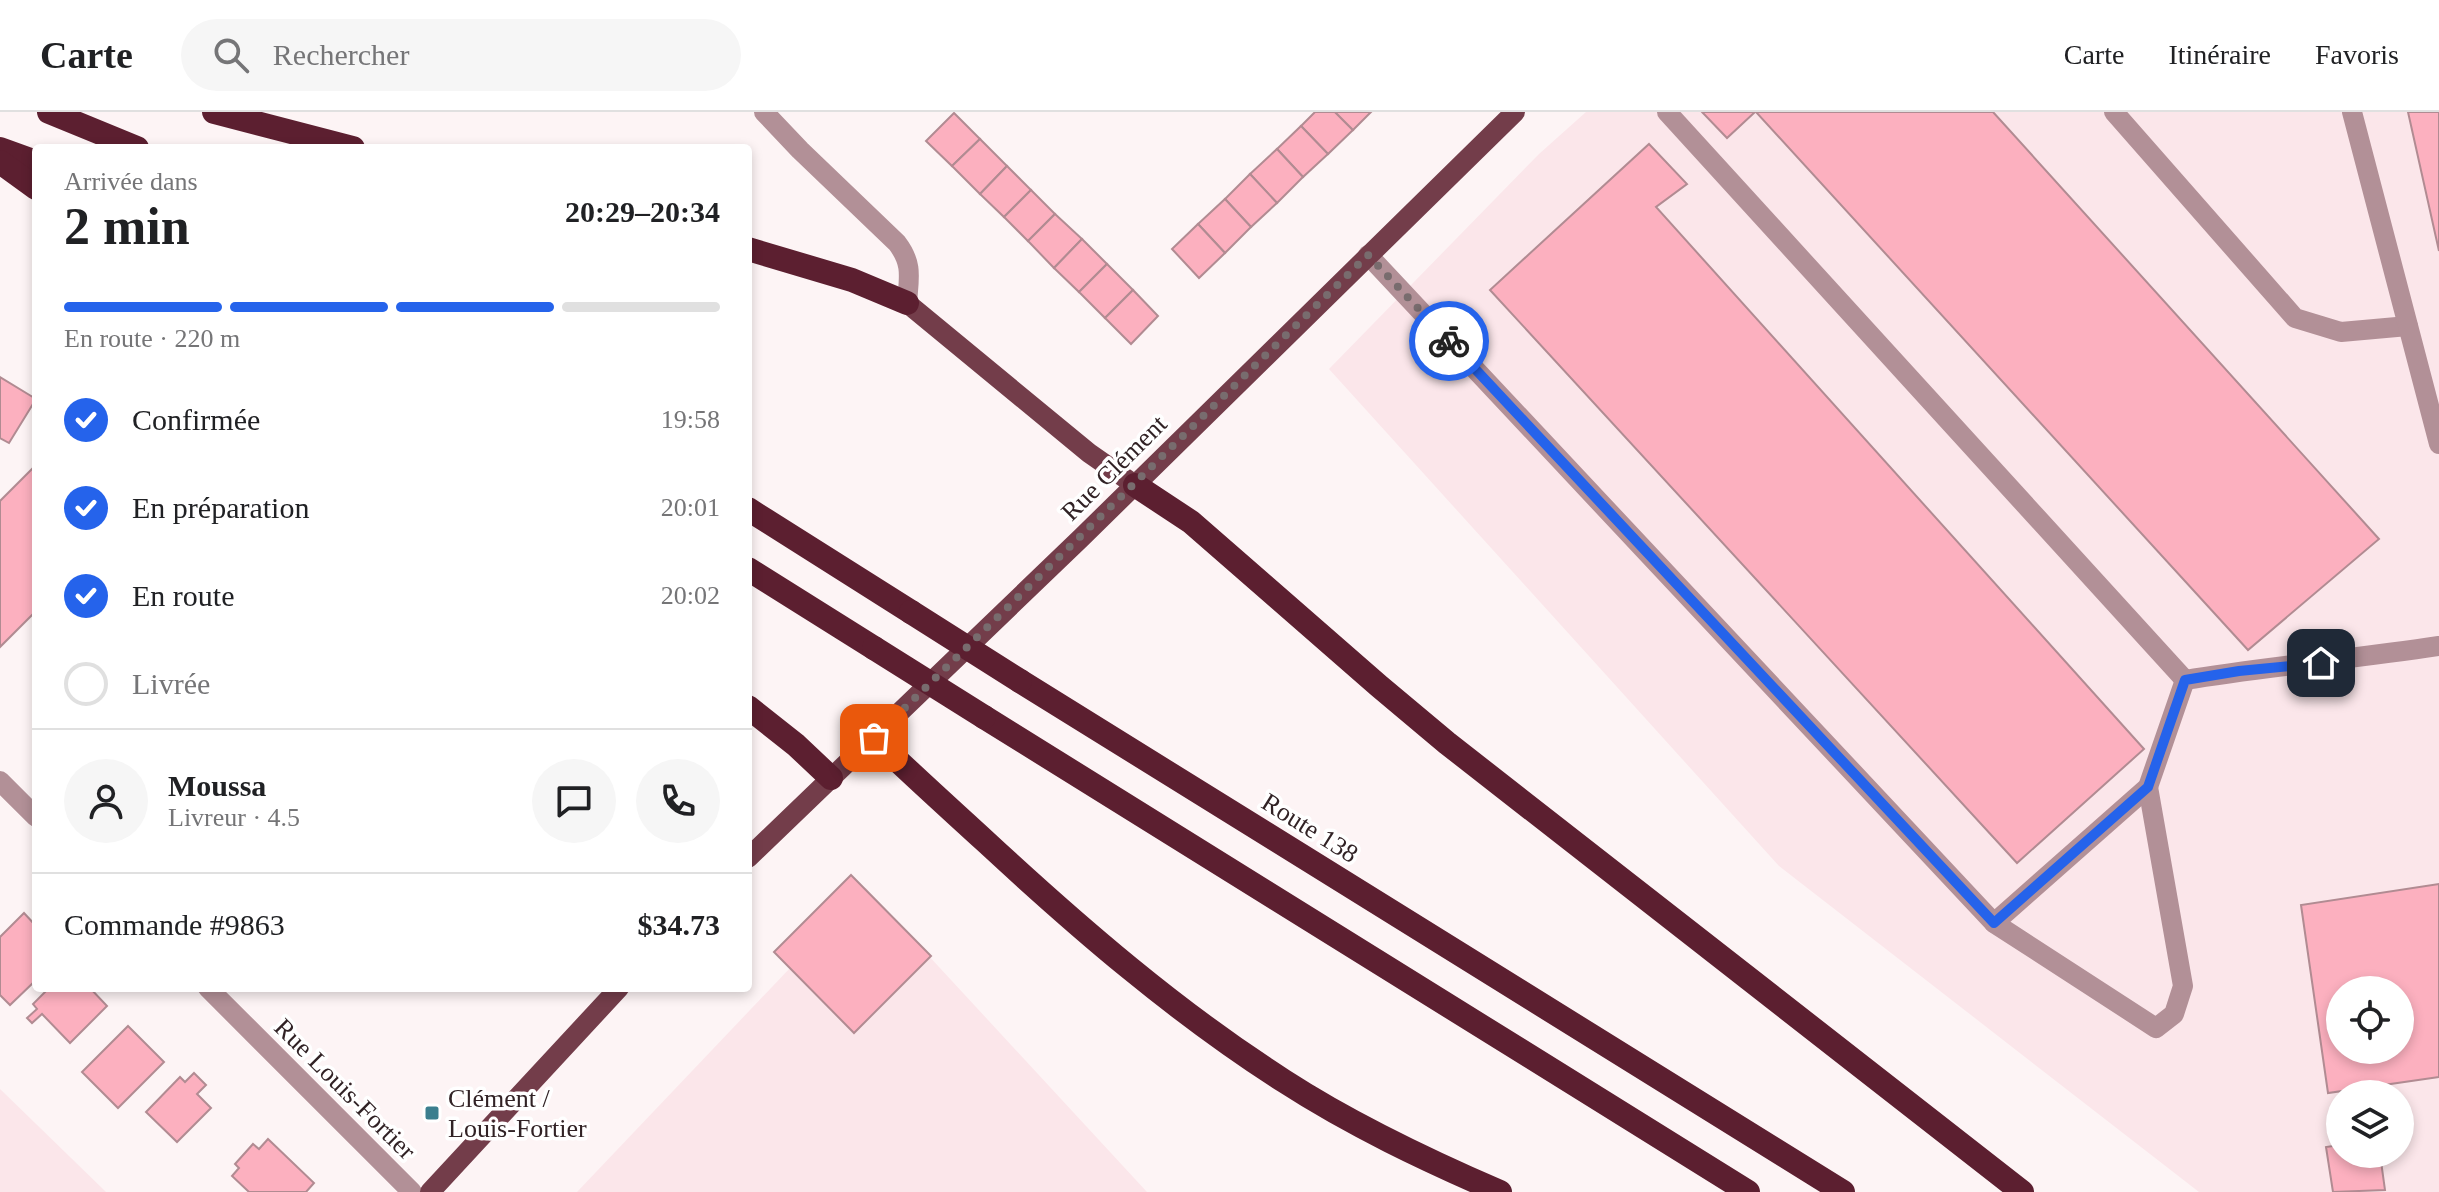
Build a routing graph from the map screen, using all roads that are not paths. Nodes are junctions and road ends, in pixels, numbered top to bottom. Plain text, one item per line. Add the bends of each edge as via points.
1 (49, 112) edge
2 (214, 112) edge
3 (764, 112) edge
4 (1515, 112) edge
5 (1667, 112) edge
6 (2114, 112) edge
7 (2352, 112) edge
8 (127, 144) edge
9 (338, 144) edge
10 (0, 149) edge
11 (32, 161) edge
12 (0, 162) edge
13 (32, 185) edge
14 (752, 250) edge
15 (1368, 255) junction
16 (907, 303) junction
17 (2408, 326) junction
18 (2439, 444) edge
19 (1135, 485) junction
20 (752, 512) edge
21 (752, 572) edge
22 (2439, 646) edge
23 (2185, 680) junction
24 (752, 710) edge
25 (874, 738) junction
26 (831, 778) junction
27 (0, 781) edge
28 (2148, 787) junction
29 (32, 813) edge
30 (752, 854) edge
31 (1994, 923) junction
32 (212, 992) edge
33 (615, 992) edge
34 (412, 1192) edge
35 (430, 1192) edge
36 (1500, 1192) edge
37 (1748, 1192) edge
38 (1843, 1192) edge
39 (2022, 1192) edge

1 - 8 highway
2 - 9 highway
3 - 16 street via 907,256
4 - 15 main road, Rue Clément
5 - 23 street
6 - 17 street via 2295,318 2341,332
7 - 17 street
10 - 11 highway
12 - 13 highway
14 - 16 highway via 852,280
15 - 19 main road, Rue Clément
15 - 31 street
16 - 19 main road
17 - 18 street
19 - 25 main road, Rue Clément
19 - 39 highway via 1191,522 1447,743
20 - 38 highway, Route 138, bridge
21 - 37 highway, bridge
22 - 23 street
23 - 28 street
24 - 26 highway
25 - 26 main road, Rue Clément
25 - 36 highway via 1100,944 1201,1024 1334,1111
26 - 30 main road, Rue Clément
27 - 29 street
28 - 31 street
28 - 31 street via 2183,986 2174,1014 2156,1028
32 - 34 street, Rue Louis-Fortier
33 - 35 main road

